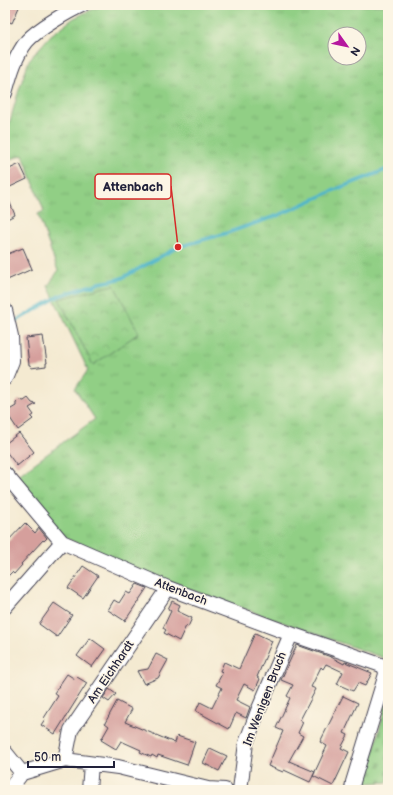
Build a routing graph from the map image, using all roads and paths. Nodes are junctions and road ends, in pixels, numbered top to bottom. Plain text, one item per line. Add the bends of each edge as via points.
1 (82, 5) edge
2 (5, 93) edge
3 (5, 310) edge
4 (5, 378) edge
5 (5, 474) edge
6 (62, 542) junction
7 (168, 588) junction
8 (5, 607) edge
9 (291, 634) junction
10 (5, 752) edge
11 (65, 760) junction
12 (91, 764) junction
13 (22, 773) junction
14 (9, 790) edge
15 (89, 790) edge
16 (225, 790) edge
17 (240, 790) edge
18 (352, 790) edge

1 - 2 street via 68,11 28,41 15,62
3 - 4 street via 11,336 12,361
5 - 6 street, Attenbach
6 - 7 street, Attenbach
6 - 8 street
7 - 9 street, Attenbach
7 - 11 street, Am Eichhardt via 72,730
9 - 17 street, Im Wenigen Bruch via 246,743
9 - 18 street, Attenbach via 385,668 386,674
10 - 13 street
11 - 12 street
11 - 13 street
12 - 15 street
12 - 16 street via 118,767 208,789
13 - 14 street

